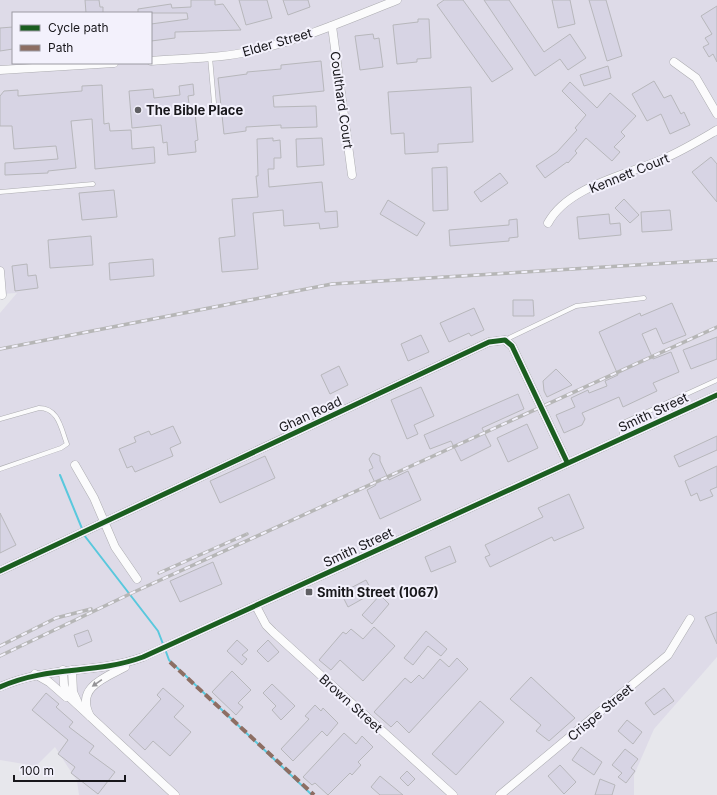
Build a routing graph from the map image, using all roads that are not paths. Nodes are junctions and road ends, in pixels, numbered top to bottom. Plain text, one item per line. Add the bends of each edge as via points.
1 (397, 0) edge
2 (332, 26) junction
3 (210, 57) junction
4 (152, 61) edge
5 (674, 62) dead end
6 (98, 64) edge
7 (0, 70) edge
8 (214, 102) dead end
9 (717, 114) edge
10 (717, 130) edge
11 (352, 175) dead end
12 (93, 184) dead end
13 (0, 192) edge
14 (548, 223) dead end
15 (0, 271) edge
16 (1, 298) edge
17 (644, 298) dead end
18 (505, 340) junction
19 (717, 380) edge
20 (717, 395) edge
21 (0, 419) edge
22 (621, 439) junction
23 (567, 462) junction
24 (75, 465) dead end
25 (0, 469) edge
26 (105, 522) junction
27 (0, 571) edge
28 (137, 579) dead end
29 (256, 606) junction
30 (690, 619) dead end
31 (143, 657) junction
32 (63, 670) junction
33 (72, 670) junction
34 (35, 674) junction
35 (0, 687) edge
36 (79, 707) junction
37 (89, 716) junction
38 (174, 795) edge
39 (453, 795) edge
40 (500, 795) edge

1 - 2 street, Elder Street
2 - 3 street, Elder Street via 250,51
2 - 11 street, Coulthard Court
3 - 4 street, Elder Street
3 - 8 lane
5 - 9 street via 696,78
6 - 7 street
10 - 14 street, Kennett Court via 674,154 578,194 562,205
12 - 13 lane
15 - 16 street
17 - 18 lane via 576,306
18 - 23 street via 516,353
18 - 26 street, Ghan Road via 489,342
19 - 22 lane via 623,423
20 - 22 street, Smith Street
21 - 25 lane via 45,408 58,419 67,444
22 - 23 street, Smith Street
23 - 29 street, Smith Street
24 - 26 street
26 - 27 street, Ghan Road
26 - 28 street via 115,547
29 - 31 street, Smith Street
29 - 39 street, Brown Street via 266,625 273,632
30 - 40 street, Crispe Street via 668,655
31 - 33 street, Smith Street via 120,665
31 -> 37 street via 90,688 85,701
32 - 33 street, Smith Street
32 - 34 street, Smith Street
32 - 36 street via 65,691
33 - 37 street via 74,697
34 - 35 street, Smith Street
34 - 36 street
36 - 37 street
37 - 38 street

